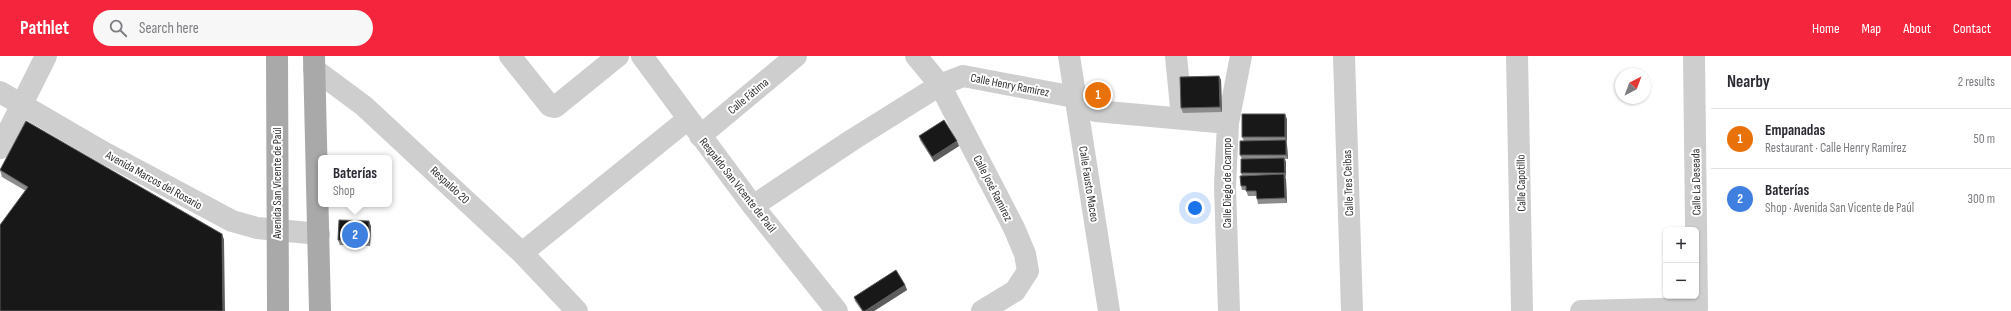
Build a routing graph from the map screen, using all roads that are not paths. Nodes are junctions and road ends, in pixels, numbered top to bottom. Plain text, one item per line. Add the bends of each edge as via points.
1 (46, 56) edge
2 (277, 56) edge
3 (510, 56) edge
4 (618, 56) edge
5 (642, 56) edge
6 (796, 56) edge
7 (916, 56) edge
8 (1068, 56) edge
9 (1176, 56) edge
10 (1241, 56) edge
11 (1344, 56) edge
12 (1517, 56) edge
13 (1694, 56) edge
14 (314, 62) edge
15 (940, 85) junction
16 (0, 92) edge
17 (1074, 97) junction
18 (21, 106) junction
19 (1182, 118) junction
20 (1228, 123) junction
21 (694, 127) junction
22 (0, 148) edge
23 (318, 177) edge
24 (753, 206) junction
25 (319, 207) edge
26 (278, 230) junction
27 (320, 234) junction
28 (522, 253) junction
29 (278, 311) edge
30 (320, 311) edge
31 (577, 311) edge
32 (837, 311) edge
33 (982, 311) edge
34 (1109, 311) edge
35 (1229, 311) edge
36 (1352, 311) edge
37 (1522, 311) edge
38 (1581, 311) edge

1 - 18 street
2 - 26 main road, Avenida San Vicente de Paúl
3 - 4 street via 550,106 555,107
5 - 21 street, Respaldo San Vicente de Paúl
6 - 21 street, Calle Fátima
7 - 15 street, Calle José Ramírez
8 - 17 street, Calle Fausto Maceo
9 - 19 street
10 - 20 street, Calle Diego de Ocampo
11 - 36 street, Calle Tres Ceibas
12 - 37 street, Calle Capotillo
13 - 38 street, Calle La Deseada via 1697,308
14 - 23 main road
14 - 28 street, Respaldo 20
15 - 17 street, Calle Henry Ramírez via 963,76
15 - 24 street, Calle Henry Ramírez
15 - 33 street, Calle José Ramírez via 1025,254 1028,271 1015,290
16 - 18 street, Avenida Marcos del Rosario
17 - 19 street, Calle Henry Ramírez via 1096,111
17 - 34 street, Calle Fausto Maceo
18 - 22 street
18 - 26 street, Avenida Marcos del Rosario via 232,222
19 - 20 street, Calle Henry Ramírez
20 - 35 street, Calle Diego de Ocampo via 1225,186
21 - 24 street, Respaldo San Vicente de Paúl
21 - 28 street, Calle Fátima
24 - 32 street, Respaldo San Vicente de Paúl
25 - 27 main road
26 - 27 street, Avenida Marcos del Rosario
26 - 29 main road, Avenida San Vicente de Paúl
27 - 30 main road
28 - 31 street, Respaldo 20

